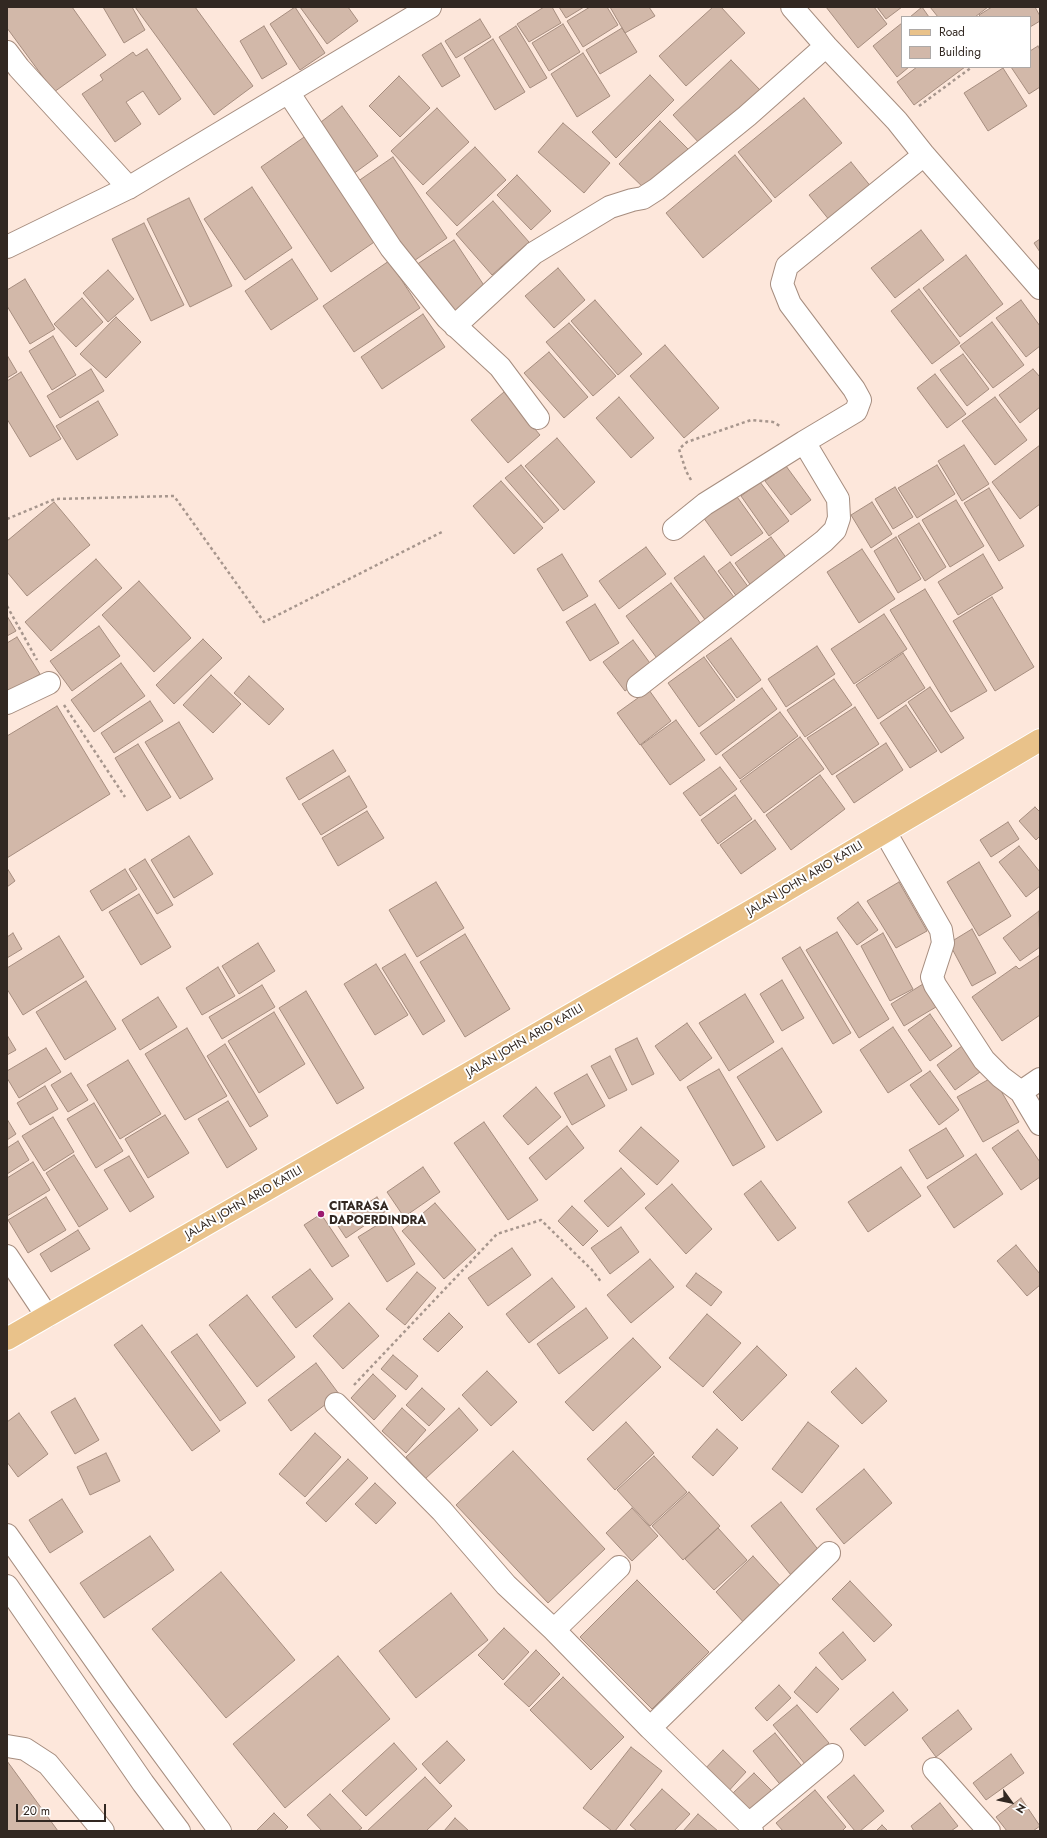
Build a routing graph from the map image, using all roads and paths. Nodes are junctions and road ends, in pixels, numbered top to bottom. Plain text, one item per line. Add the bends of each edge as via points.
1 (430, 7) edge
2 (792, 7) edge
3 (826, 46) junction
4 (7, 52) edge
5 (971, 68) edge
6 (288, 92) junction
7 (897, 121) junction
8 (924, 155) junction
9 (129, 188) junction
10 (7, 247) edge
11 (1040, 288) edge
12 (455, 326) junction
13 (538, 418) dead end
14 (804, 442) junction
15 (705, 504) junction
16 (7, 519) edge
17 (674, 529) dead end
18 (442, 532) dead end
19 (49, 683) dead end
20 (638, 686) dead end
21 (7, 703) edge
22 (1040, 740) edge
23 (885, 832) junction
24 (1040, 1079) edge
25 (1021, 1092) junction
26 (1040, 1124) edge
27 (7, 1256) edge
28 (602, 1283) dead end
29 (47, 1316) junction
30 (7, 1339) edge
31 (336, 1404) joint
32 (7, 1535) edge
33 (829, 1553) dead end
34 (619, 1567) dead end
35 (7, 1586) edge
36 (554, 1630) junction
37 (650, 1728) junction
38 (7, 1746) edge
39 (832, 1755) dead end
40 (934, 1769) dead end
41 (750, 1828) edge
42 (103, 1831) edge
43 (179, 1831) edge
44 (220, 1831) edge
45 (989, 1831) edge

1 - 6 street
2 - 3 street
3 - 7 street
3 - 12 street via 747,116 657,189 643,198 610,207 534,253
4 - 9 street
5 - 7 path
6 - 9 street
6 - 12 street via 391,248
7 - 8 street
8 - 11 street
8 - 14 street via 787,266 782,284 790,304 860,400 856,411
9 - 10 street
12 - 13 street via 500,367
14 - 15 street
14 - 15 path via 773,422 751,420 687,442 679,449 686,471
14 - 20 street via 838,499 839,518 835,530
15 - 17 street
16 - 18 path via 55,499 174,496 264,622
19 - 21 street
22 - 23 main road, JALAN JOHN ARIO KATILI
23 - 25 street via 941,930 943,943 932,977 935,985 984,1060
23 - 29 main road, JALAN JOHN ARIO KATILI
24 - 25 street
25 - 26 street
27 - 29 street
28 - 31 path via 541,1220 497,1234
29 - 30 main road, JALAN JOHN ARIO KATILI
31 - 36 street via 442,1511 506,1585
32 - 44 street
33 - 37 street
34 - 36 street
35 - 43 street
36 - 37 street
37 - 41 street
38 - 42 street via 25,1749 48,1764
39 - 41 street
40 - 45 street

